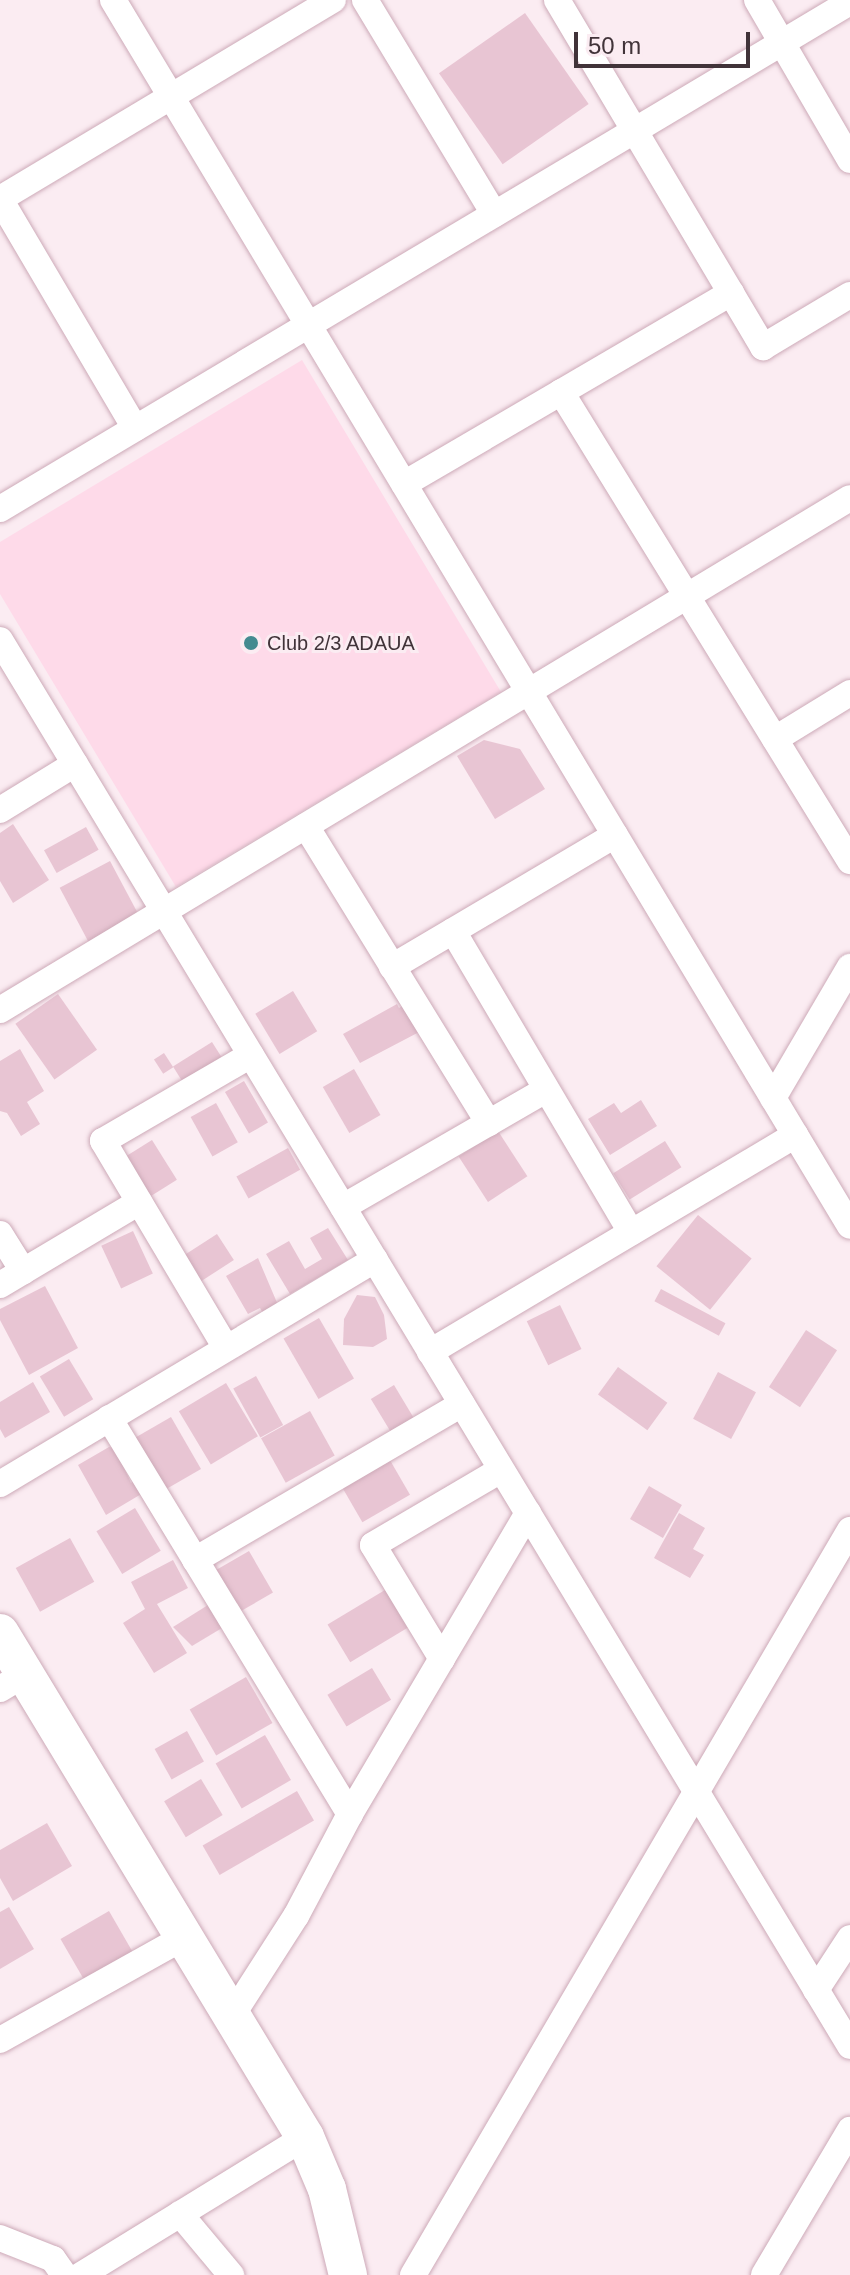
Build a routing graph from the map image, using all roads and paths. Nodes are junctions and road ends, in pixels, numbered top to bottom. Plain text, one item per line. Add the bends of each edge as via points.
1 (113, 0) edge
2 (333, 0) edge
3 (365, 0) edge
4 (557, 0) edge
5 (757, 0) edge
6 (850, 2) edge
7 (781, 43) junction
8 (171, 97) junction
9 (635, 130) junction
10 (850, 160) edge
11 (0, 199) edge
12 (494, 214) junction
13 (731, 293) junction
14 (850, 295) edge
15 (308, 325) junction
16 (561, 392) junction
17 (135, 428) junction
18 (404, 484) junction
19 (850, 498) edge
20 (0, 509) edge
21 (687, 596) junction
22 (0, 640) edge
23 (529, 692) junction
24 (850, 693) edge
25 (775, 739) junction
26 (75, 764) junction
27 (0, 810) edge
28 (306, 826) junction
29 (615, 835) junction
30 (850, 861) edge
31 (164, 911) junction
32 (453, 931) junction
33 (392, 967) junction
34 (850, 967) edge
35 (0, 1010) edge
36 (251, 1055) junction
37 (546, 1090) junction
38 (773, 1098) junction
39 (489, 1123) junction
40 (795, 1135) junction
41 (139, 1202) junction
42 (343, 1207) junction
43 (850, 1226) edge
44 (631, 1232) junction
45 (0, 1234) edge
46 (375, 1260) junction
47 (23, 1271) junction
48 (0, 1285) edge
49 (226, 1348) junction
50 (430, 1352) junction
51 (462, 1404) junction
52 (109, 1418) junction
53 (501, 1470) junction
54 (0, 1484) edge
55 (528, 1513) junction
56 (850, 1530) edge
57 (195, 1560) junction
58 (0, 1633) edge
59 (442, 1659) junction
60 (12, 1681) edge
61 (697, 1794) junction
62 (350, 1814) junction
63 (184, 1937) junction
64 (850, 1938) edge
65 (816, 1990) junction
66 (233, 2014) junction
67 (1, 2039) edge
68 (849, 2041) edge
69 (850, 2130) edge
70 (305, 2137) junction
71 (180, 2214) junction
72 (0, 2238) edge
73 (777, 2268) edge
74 (64, 2275) edge
75 (81, 2275) edge
76 (231, 2275) edge
77 (348, 2275) edge
78 (413, 2275) edge

1 - 8 street
2 - 8 street
3 - 12 street
4 - 9 street
5 - 7 street
6 - 7 street
7 - 9 street
7 - 10 street
8 - 11 street
8 - 15 street
9 - 12 street
9 - 13 street
11 - 17 street
12 - 15 street
13 - 14 street via 763,347
13 - 16 street
15 - 17 street
15 - 18 street
16 - 18 street
16 - 21 street
17 - 20 street
18 - 23 street
19 - 21 street
21 - 23 street
21 - 25 street
22 - 26 street
23 - 28 street
23 - 29 street
24 - 25 street
25 - 30 street
26 - 27 street
26 - 31 street
28 - 31 street
28 - 33 street
29 - 32 street
29 - 38 street
31 - 35 street
31 - 36 street
32 - 33 street
32 - 37 street
33 - 39 street
34 - 38 street
36 - 41 street via 103,1141
36 - 42 street
37 - 39 street
37 - 44 street
38 - 40 street
39 - 42 street
40 - 43 street
40 - 44 street
41 - 47 street
41 - 49 street
42 - 46 street
44 - 50 street
45 - 47 street
46 - 49 street
46 - 50 street
47 - 48 street
49 - 52 street
50 - 51 street
51 - 53 street
51 - 57 street
52 - 54 street
52 - 57 street
53 - 55 street
53 - 59 street via 373,1545
55 - 59 street
55 - 61 street
56 - 61 street
57 - 62 street
58 - 60 street
59 - 62 street
60 - 63 street
61 - 65 street
61 - 78 street
62 - 66 street via 296,1916
63 - 66 street
63 - 67 street
64 - 65 street
65 - 68 street
66 - 70 street
69 - 73 street
70 - 71 street
70 - 77 street via 327,2189
71 - 75 street
71 - 76 street
72 - 74 street via 53,2259

